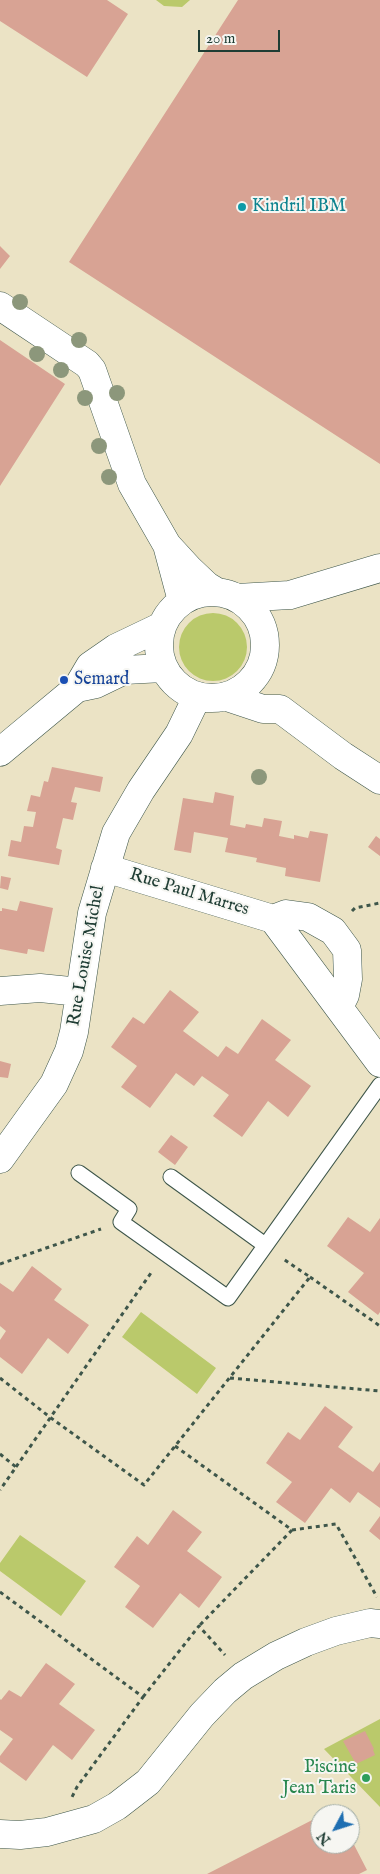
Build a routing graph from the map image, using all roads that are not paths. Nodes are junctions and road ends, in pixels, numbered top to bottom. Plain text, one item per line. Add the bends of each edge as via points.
1 (0, 306) edge
2 (167, 545) junction
3 (380, 568) edge
4 (227, 595) junction
5 (290, 595) junction
6 (182, 601) junction
7 (162, 626) junction
8 (262, 627) junction
9 (262, 667) junction
10 (163, 668) junction
11 (77, 688) junction
12 (197, 697) junction
13 (227, 697) junction
14 (280, 709) junction
15 (0, 752) edge
16 (380, 780) edge
17 (105, 868) junction
18 (273, 919) junction
19 (0, 990) edge
20 (80, 992) junction
21 (339, 1006) junction
22 (380, 1063) edge
23 (380, 1085) edge
24 (0, 1159) edge
25 (79, 1173) dead end
26 (171, 1177) dead end
27 (265, 1245) junction
28 (380, 1624) edge
29 (0, 1834) edge

1 - 2 street via 92,370 132,484
2 - 4 street via 207,586
2 - 6 street
3 - 5 street
4 - 5 street
4 - 6 street via 198,594
4 - 8 street via 248,606
5 - 8 street
6 - 7 street
7 - 10 street via 158,640
7 - 11 street via 116,648 90,666
8 - 9 street via 266,640
9 - 13 street via 242,691
9 - 14 street
10 - 11 street via 125,670 96,684
10 - 12 street via 180,688
11 - 15 street
12 - 13 street
12 - 17 street, Rue Louise Michel via 179,734 116,833
13 - 14 street via 263,709
14 - 16 street
17 - 18 street, Rue Paul Marres
17 - 20 street, Rue Louise Michel via 92,913
18 - 21 street
18 - 21 street, Rue Paul Marres via 286,914 308,917 333,932 347,950 348,979
19 - 20 street via 40,988
20 - 24 street, Rue Louise Michel via 69,1051 54,1084
21 - 22 street
23 - 27 lane
25 - 27 lane via 130,1209 121,1222 228,1298
26 - 27 lane
28 - 29 street via 336,1631 306,1642 243,1676 202,1715 148,1782 117,1806 83,1822 47,1832

